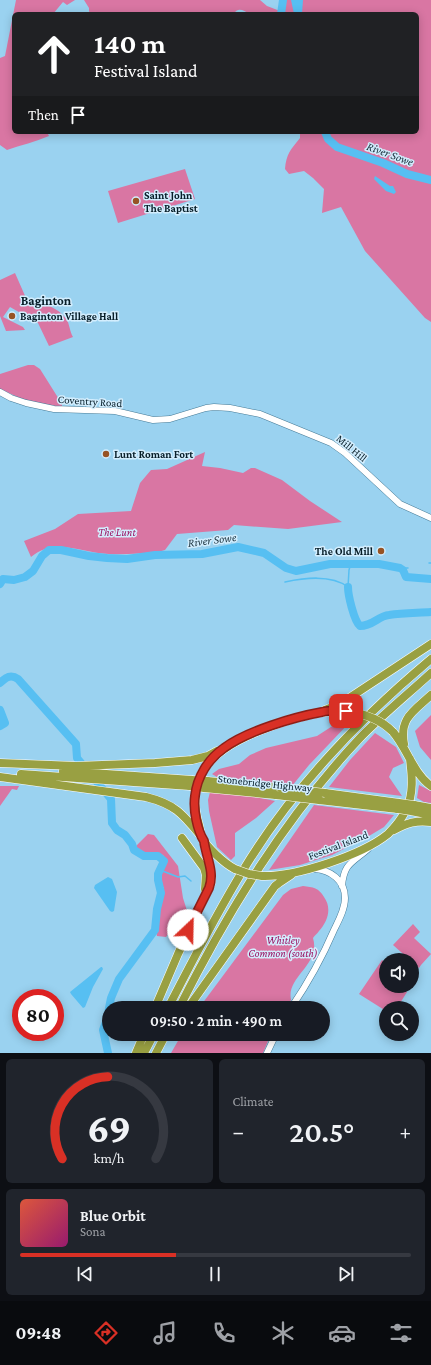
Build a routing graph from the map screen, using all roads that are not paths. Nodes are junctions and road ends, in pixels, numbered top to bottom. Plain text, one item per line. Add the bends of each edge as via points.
1 (0, 392) edge
2 (250, 411) joint
3 (431, 518) edge
4 (431, 644) edge
5 (431, 659) edge
6 (431, 673) edge
7 (431, 695) edge
8 (323, 711) junction
9 (223, 748) junction
10 (405, 749) junction
11 (410, 759) junction
12 (0, 764) edge
13 (93, 769) junction
14 (0, 772) edge
15 (0, 777) edge
16 (191, 783) junction
17 (431, 786) edge
18 (279, 791) junction
19 (399, 806) junction
20 (413, 808) junction
21 (431, 808) edge
22 (431, 815) edge
23 (431, 822) edge
24 (391, 831) junction
25 (182, 838) dead end
26 (203, 839) junction
27 (376, 842) junction
28 (305, 869) junction
29 (342, 886) junction
30 (206, 894) junction
31 (158, 1001) edge
32 (172, 1001) edge
33 (182, 1001) edge
34 (193, 1001) edge
35 (296, 1001) edge
36 (141, 1041) edge
37 (150, 1041) edge
38 (162, 1041) edge
39 (163, 1041) edge
40 (273, 1041) edge
41 (160, 1044) junction
42 (136, 1053) edge
43 (144, 1053) edge
44 (156, 1053) edge
45 (267, 1053) edge

1 - 2 street, Coventry Road via 26,403 68,410 115,411 153,420 170,419 210,408
2 - 3 street, Mill Hill via 330,443 400,504
4 - 8 highway via 346,700
5 - 32 highway via 387,697 344,740 270,829 242,872
6 - 33 highway via 360,738 285,829 242,894
7 - 10 highway via 404,723 402,733
8 - 9 highway, Festival Island via 275,724
8 - 10 highway, Festival Island, bridge via 353,712 374,718 393,732
9 - 13 highway via 208,756 192,760
9 - 26 highway, Festival Island via 207,765 195,792 194,809
10 - 11 highway, Festival Island
11 - 17 highway
11 - 24 highway, Festival Island via 412,784 408,806
12 - 13 highway
13 - 16 highway, Stonebridge Highway
14 - 16 highway, Stonebridge Highway via 86,780
15 - 26 highway via 110,791 162,801 188,820
16 - 18 highway, Stonebridge Highway, bridge
18 - 19 highway, Stonebridge Highway, bridge via 325,793
18 - 19 highway, Stonebridge Highway, bridge via 319,800
19 - 20 highway, Stonebridge Highway, bridge
20 - 21 highway, Stonebridge Highway
20 - 22 highway, Stonebridge Highway
23 - 24 highway via 412,822
24 - 27 highway, Festival Island
25 - 30 highway via 205,871
26 - 28 highway, Festival Island, bridge via 228,866 246,873 277,875
26 - 30 highway via 212,876
27 - 28 highway, Festival Island
27 - 29 street via 347,867
28 - 29 street via 322,869 330,872
28 - 34 highway via 278,882
29 - 35 street via 345,900 340,917 315,971
30 - 31 highway
36 - 42 highway
37 - 43 highway
38 - 41 highway
39 - 41 highway
40 - 45 street
41 - 44 highway

